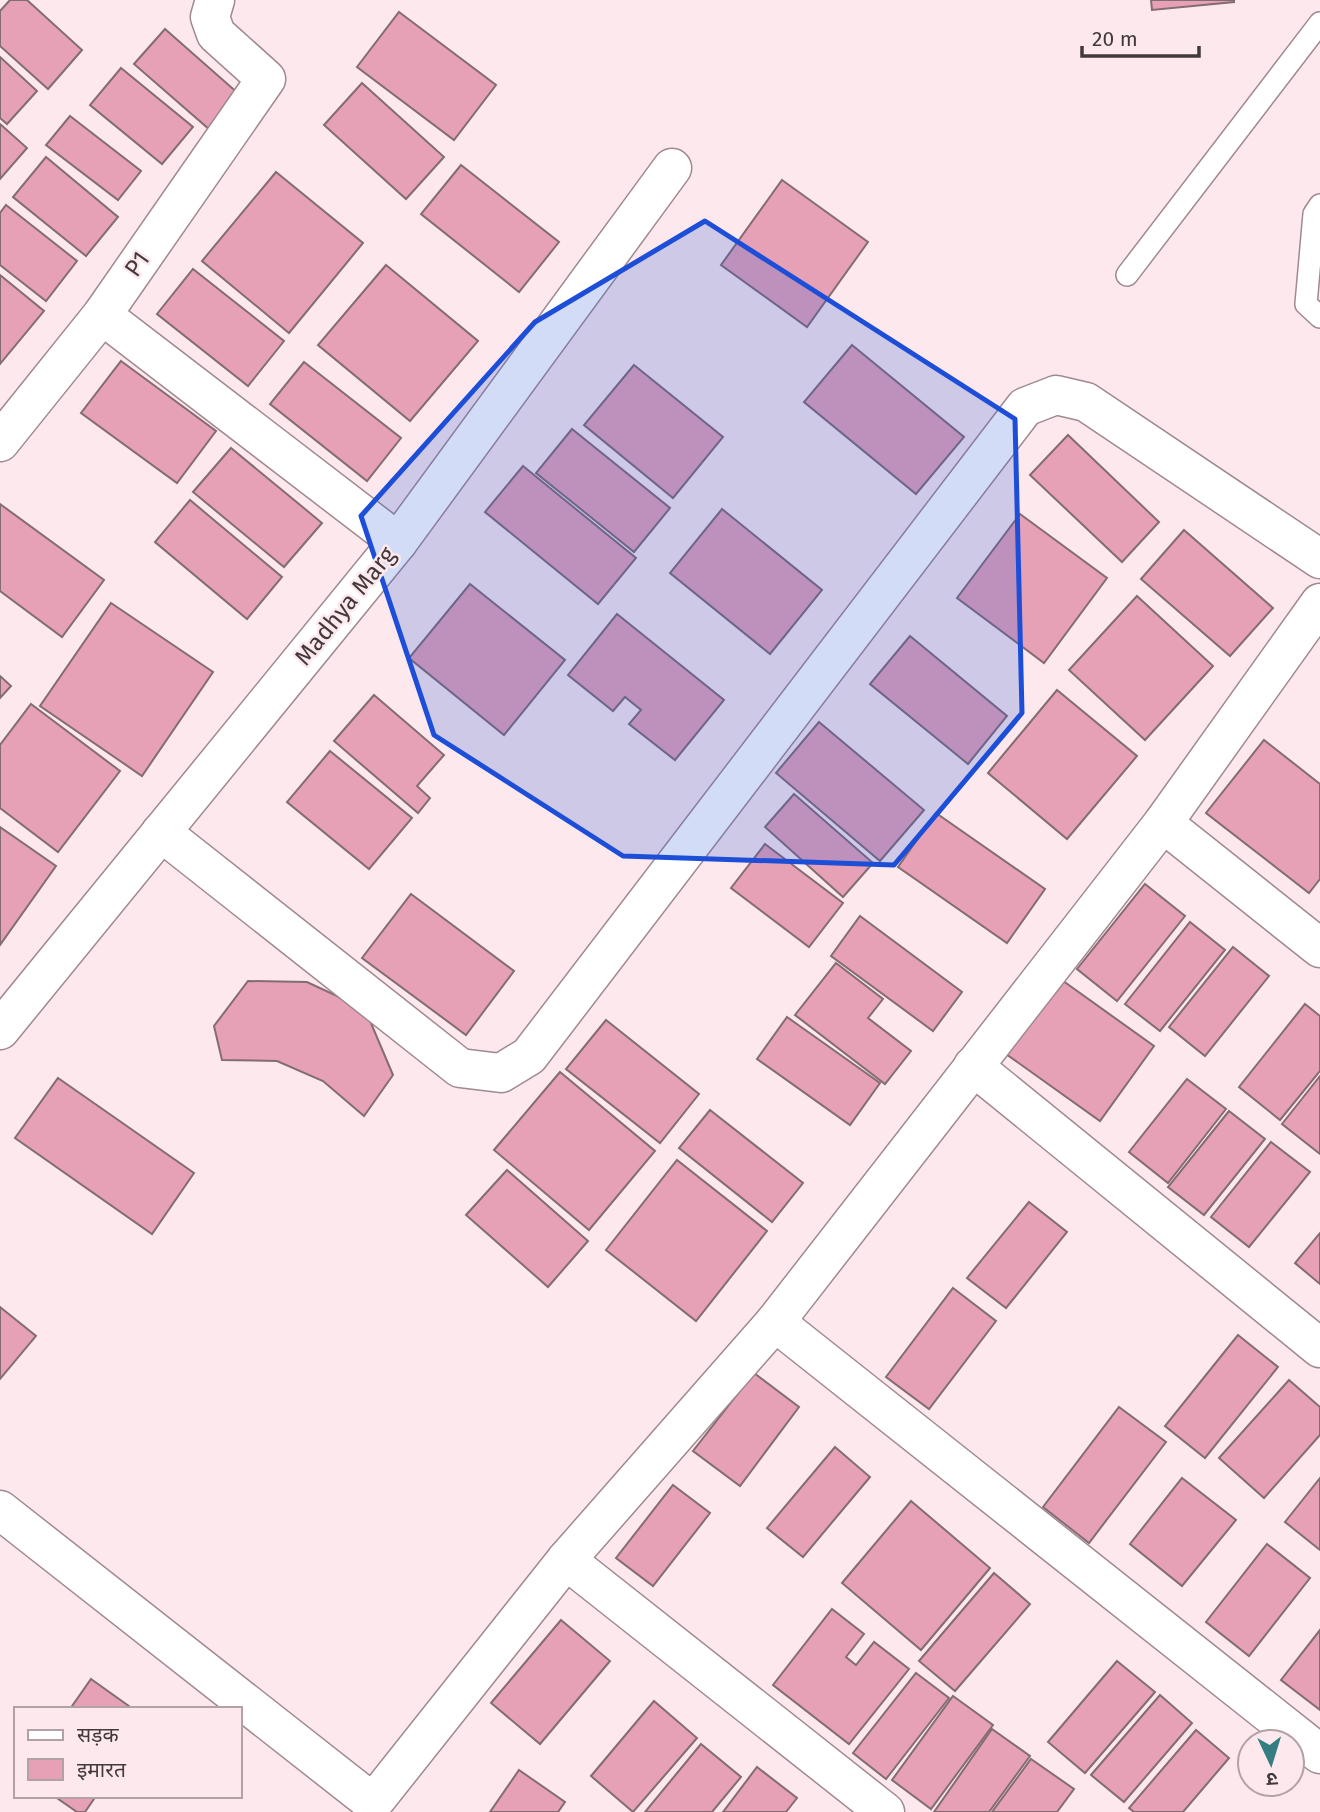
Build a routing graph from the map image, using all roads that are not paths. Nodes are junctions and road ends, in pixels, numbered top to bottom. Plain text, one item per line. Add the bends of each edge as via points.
1 (215, 0) edge
2 (1320, 23) edge
3 (672, 168) dead end
4 (1320, 205) edge
5 (1127, 275) dead end
6 (102, 315) junction
7 (1320, 317) edge
8 (0, 442) edge
9 (398, 542) junction
10 (1320, 559) edge
11 (1320, 603) edge
12 (1163, 823) junction
13 (161, 832) junction
14 (1320, 948) edge
15 (0, 1030) edge
16 (973, 1066) junction
17 (775, 1322) junction
18 (1320, 1348) edge
19 (0, 1510) edge
20 (566, 1560) junction
21 (1320, 1754) edge
22 (379, 1807) edge
23 (886, 1812) edge

1 - 6 street, P1 via 210,17 216,34 266,79
2 - 5 lane
3 - 9 street, Madhya Marg
4 - 7 lane via 1314,214 1306,304
6 - 8 street, P1
6 - 9 street
9 - 13 street, Madhya Marg
10 - 13 street via 1086,402 1056,395 1024,407 529,1056 501,1073 460,1068
11 - 12 street
12 - 14 street
12 - 16 street
13 - 15 street, Madhya Marg
16 - 17 street
16 - 18 street
17 - 20 street
17 - 21 street
19 - 22 street
20 - 22 street
20 - 23 street

